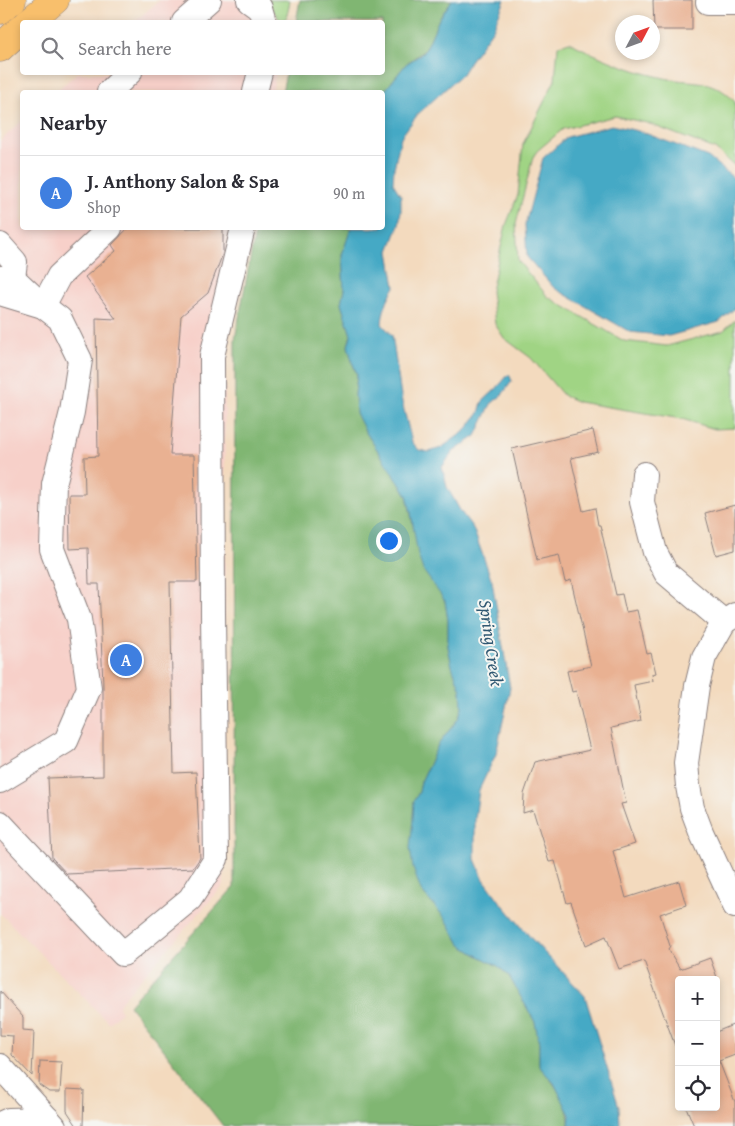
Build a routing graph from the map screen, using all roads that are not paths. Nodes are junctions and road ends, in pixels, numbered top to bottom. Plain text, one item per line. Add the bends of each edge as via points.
1 (12, 0) edge
2 (54, 0) edge
3 (209, 0) edge
4 (249, 0) edge
5 (708, 2) dead end
6 (735, 2) edge
7 (0, 10) edge
8 (31, 20) edge
9 (186, 20) edge
10 (263, 20) edge
11 (20, 30) edge
12 (0, 48) edge
13 (127, 75) edge
14 (259, 75) edge
15 (111, 90) edge
16 (256, 90) edge
17 (108, 230) edge
18 (244, 230) edge
19 (0, 245) edge
20 (4, 283) edge
21 (43, 306) junction
22 (644, 474) dead end
23 (730, 619) edge
24 (0, 781) edge
25 (0, 823) edge
26 (735, 906) edge
27 (0, 1066) edge
28 (51, 1123) edge
29 (0, 1124) edge

1 - 7 main road
2 - 8 main road
3 - 9 street
4 - 10 street via 260,8
5 - 6 street
11 - 12 main road
13 - 15 street
14 - 16 street
17 - 21 street via 59,276
18 - 25 street via 212,356 216,859 190,899 124,954
19 - 20 street via 15,262
20 - 21 street
21 - 24 street via 60,319 80,360 72,412 54,484 52,549 79,619 89,688 66,741
22 - 23 street via 642,502 655,552 666,573
23 - 26 street via 704,657 686,763 692,808 700,832
27 - 28 street
28 - 29 street via 8,1120

